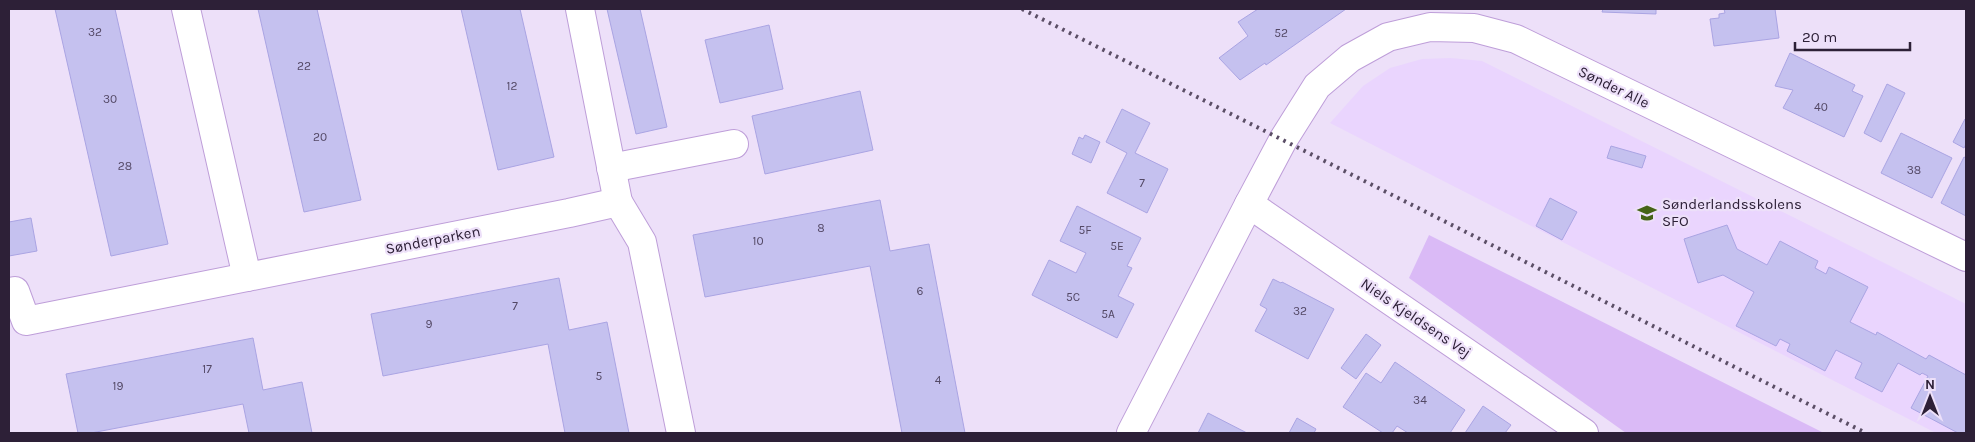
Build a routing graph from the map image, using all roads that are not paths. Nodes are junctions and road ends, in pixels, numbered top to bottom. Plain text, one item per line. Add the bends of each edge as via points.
1 (186, 9) edge
2 (580, 9) edge
3 (734, 144) dead end
4 (611, 168) junction
5 (618, 202) junction
6 (1249, 204) junction
7 (1966, 257) edge
8 (247, 277) junction
9 (9, 292) edge
10 (681, 433) edge
11 (1131, 433) edge
12 (1584, 433) edge

1 - 8 street
2 - 4 street
3 - 4 street
4 - 5 street
5 - 8 street, Sønderparken
5 - 10 street via 642,242
6 - 7 street, Sønder Alle via 1317,86 1350,58 1396,35 1430,27 1474,28 1516,39
6 - 11 street
6 - 12 street, Niels Kjeldsens Vej
8 - 9 street, Sønderparken via 26,321 15,291

